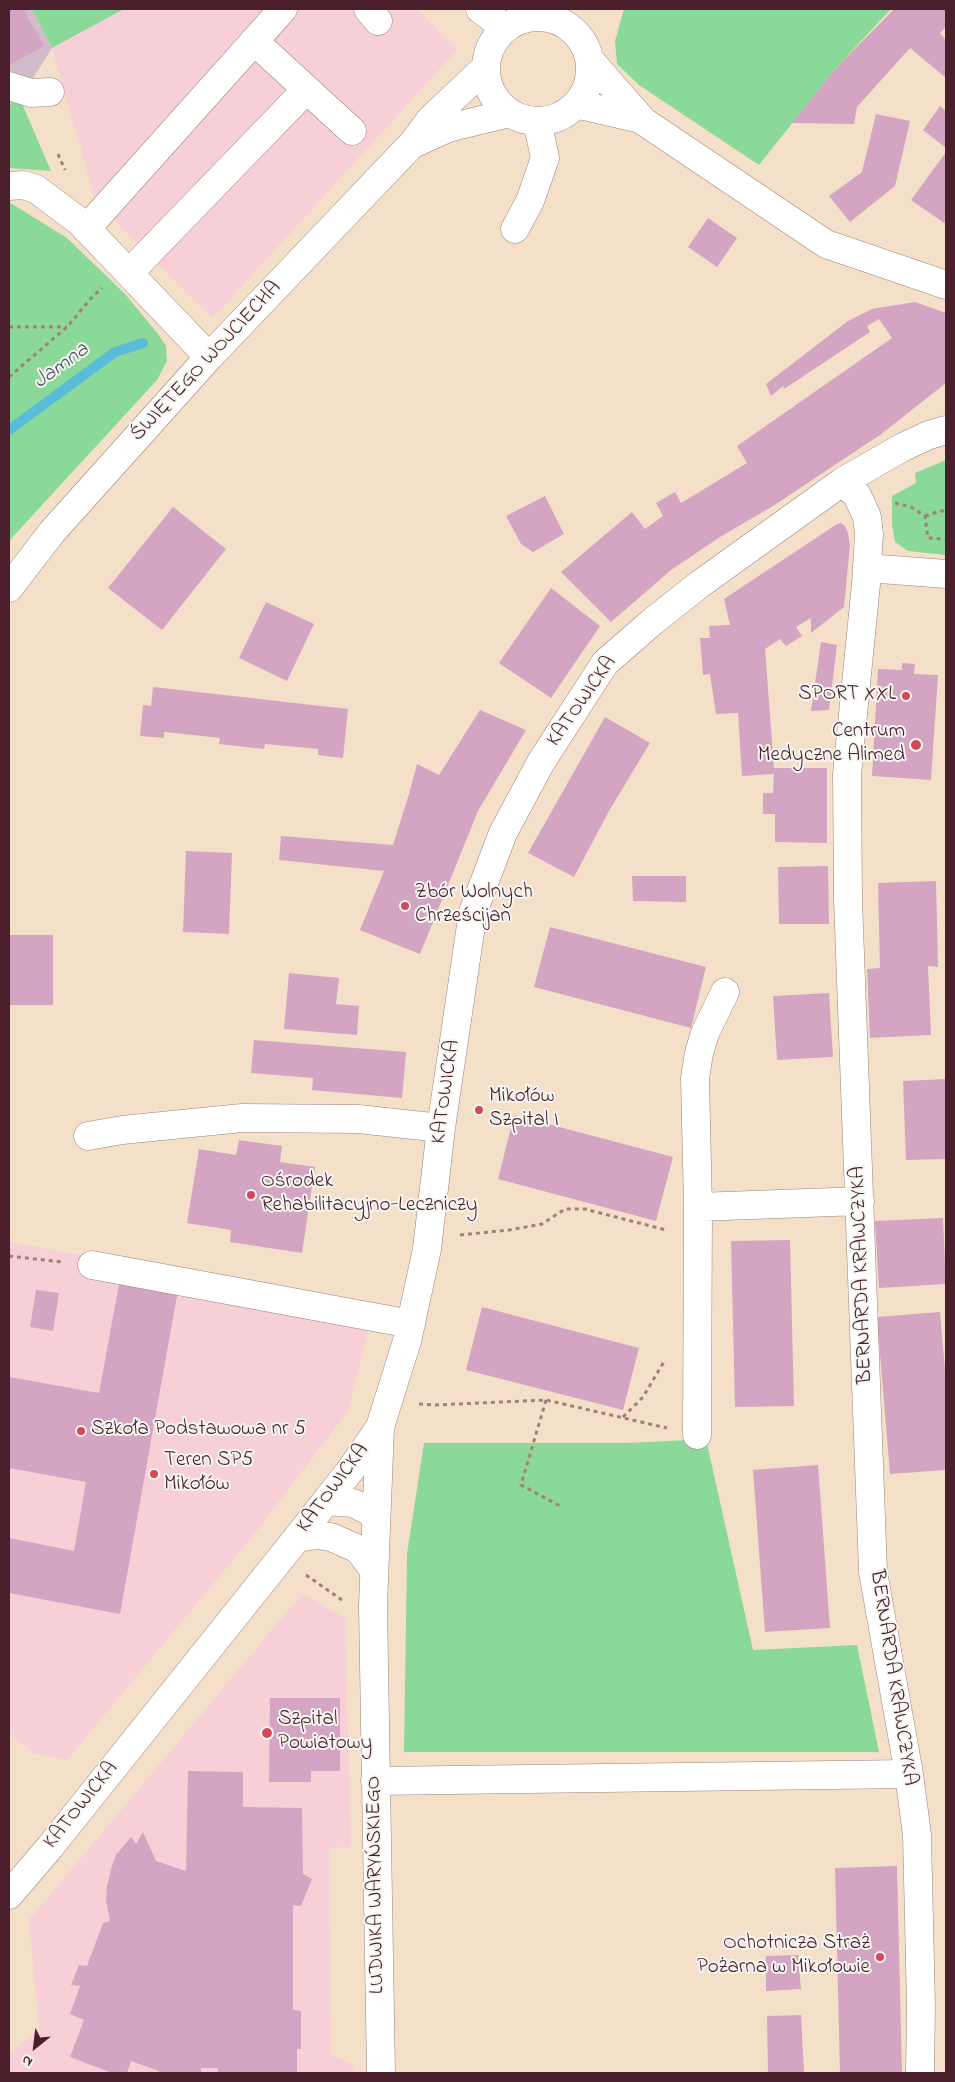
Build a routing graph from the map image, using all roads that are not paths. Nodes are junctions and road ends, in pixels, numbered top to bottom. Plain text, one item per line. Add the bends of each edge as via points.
1 (283, 9) edge
2 (480, 9) edge
3 (579, 9) edge
4 (536, 13) edge
5 (505, 28) junction
6 (254, 40) junction
7 (586, 52) junction
8 (486, 67) junction
9 (9, 86) edge
10 (306, 90) junction
11 (50, 92) dead end
12 (576, 104) junction
13 (510, 113) junction
14 (641, 119) junction
15 (537, 120) junction
16 (352, 131) dead end
17 (413, 143) junction
18 (9, 186) edge
19 (86, 229) junction
20 (515, 229) dead end
21 (127, 271) junction
22 (946, 285) edge
23 (209, 357) junction
24 (946, 430) edge
25 (842, 482) junction
26 (867, 568) junction
27 (946, 574) edge
28 (9, 588) edge
29 (725, 992) dead end
30 (441, 1128) junction
31 (88, 1136) dead end
32 (860, 1201) junction
33 (698, 1207) junction
34 (92, 1265) road end
35 (411, 1324) junction
36 (380, 1427) junction
37 (697, 1434) road end
38 (326, 1500) junction
39 (376, 1518) junction
40 (297, 1538) junction
41 (374, 1570) junction
42 (909, 1774) junction
43 (375, 1781) junction
44 (9, 1895) edge
45 (381, 2073) edge
46 (920, 2073) edge

1 - 6 street
2 - 5 street
3 - 7 street
4 - 5 street
4 - 7 street via 562,22 574,32
5 - 8 street via 488,52
6 - 10 street
6 - 19 street
7 - 12 street via 589,75
7 - 14 street
8 - 13 street via 492,93
8 - 17 street, ŚWIĘTEGO WOJCIECHA via 430,120
9 - 11 street via 31,93
10 - 16 street
10 - 21 street
12 - 14 street
12 - 15 street via 552,119
13 - 15 street
13 - 17 street, ŚWIĘTEGO WOJCIECHA via 448,128
14 - 22 street via 826,244
15 - 20 street via 545,158 530,201
17 - 23 street, ŚWIĘTEGO WOJCIECHA
18 - 19 street via 23,185 36,189
19 - 21 street
21 - 23 street
23 - 28 street, ŚWIĘTEGO WOJCIECHA via 52,532
24 - 25 street, KATOWICKA via 904,447
25 - 26 street, BERNARDA KRAWCZYKA via 856,495 866,517
25 - 30 street, KATOWICKA via 700,584 606,663 542,762 503,832 473,912
26 - 27 street
26 - 32 street, BERNARDA KRAWCZYKA via 847,774 848,900
29 - 33 street via 705,1033 695,1078
30 - 31 street via 358,1119 242,1118
30 - 35 street, KATOWICKA via 427,1249
32 - 33 street
32 - 42 street, BERNARDA KRAWCZYKA via 873,1572
33 - 37 street
34 - 35 street
35 - 36 street, KATOWICKA
36 - 38 street, KATOWICKA
36 - 39 street, LUDWIKA WARYŃSKIEGO
38 - 39 street via 353,1503
38 - 40 street, KATOWICKA
39 - 41 street, LUDWIKA WARYŃSKIEGO
40 - 41 street via 331,1537 358,1549
40 - 44 street, KATOWICKA
41 - 43 street, LUDWIKA WARYŃSKIEGO
42 - 43 street
42 - 46 street, BERNARDA KRAWCZYKA via 917,1835
43 - 45 street, LUDWIKA WARYŃSKIEGO

